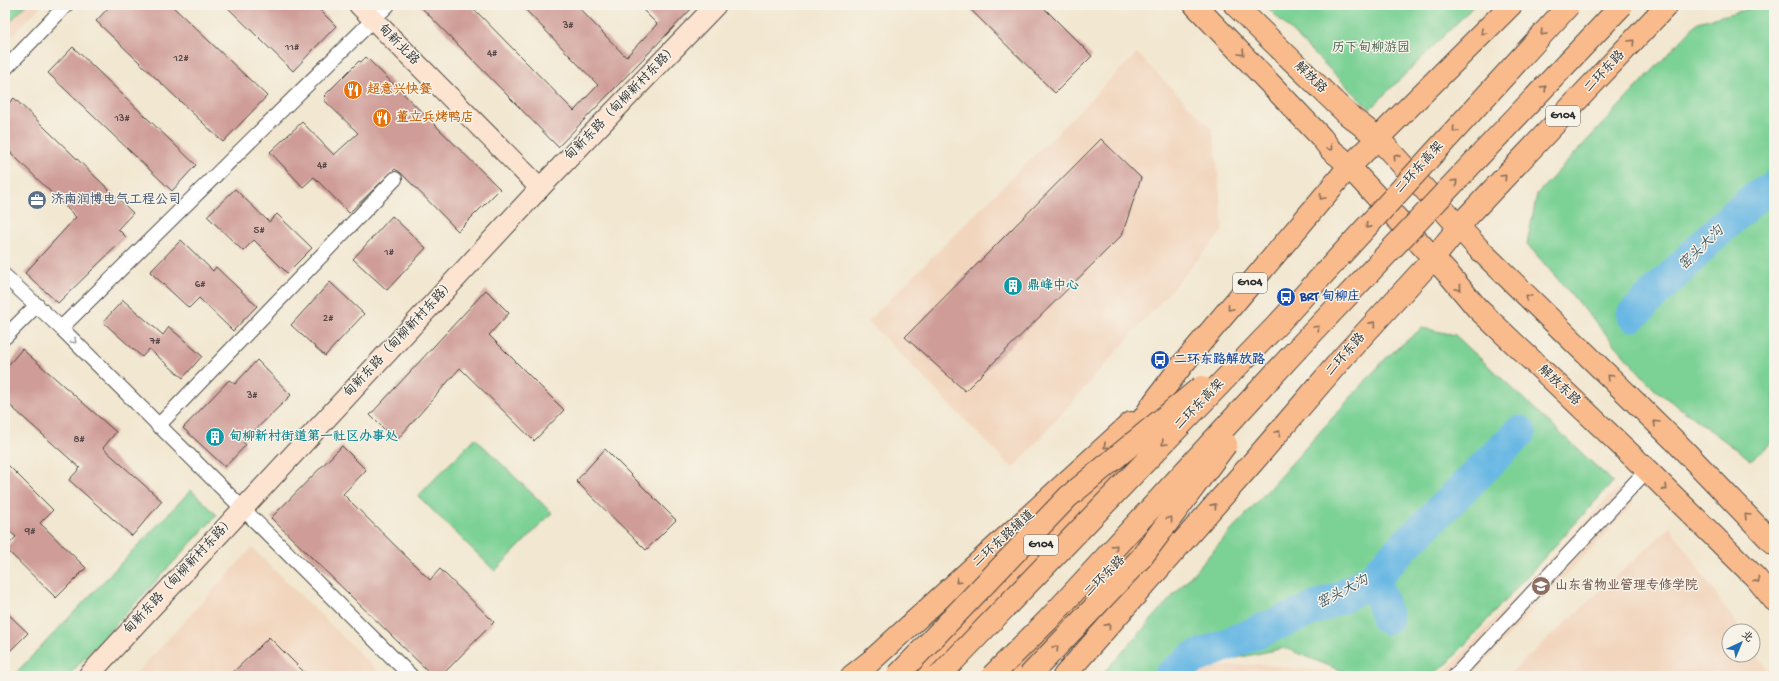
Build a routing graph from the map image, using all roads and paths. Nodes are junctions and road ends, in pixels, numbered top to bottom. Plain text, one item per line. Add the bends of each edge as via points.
1 (66, 5) edge
2 (359, 5) edge
3 (388, 5) edge
4 (716, 5) edge
5 (1195, 5) edge
6 (1511, 5) edge
7 (1569, 5) edge
8 (1622, 5) edge
9 (1667, 5) edge
10 (1240, 10) edge
11 (374, 20) junction
12 (1226, 35) junction
13 (5, 69) edge
14 (1378, 138) junction
15 (1348, 168) junction
16 (395, 179) dead end
17 (540, 188) junction
18 (1460, 227) junction
19 (1433, 259) junction
20 (5, 276) edge
21 (37, 305) junction
22 (1278, 324) junction
23 (61, 328) junction
24 (5, 337) edge
25 (1299, 347) junction
26 (1155, 401) junction
27 (158, 426) junction
28 (1647, 470) junction
29 (242, 509) junction
30 (1188, 535) junction
31 (1774, 544) edge
32 (1774, 600) edge
33 (88, 676) edge
34 (411, 676) edge
35 (852, 676) edge
36 (897, 676) edge
37 (911, 676) edge
38 (939, 676) edge
39 (992, 676) edge
40 (1008, 676) edge
41 (1029, 676) edge
42 (1064, 676) edge
43 (1454, 676) edge

1 - 13 street
2 - 11 street, 甸新北路
3 - 11 street
4 - 17 street, 甸新东路（甸柳新村东路）
5 - 12 main road
6 -> 14 main road, G104
7 -> 22 main road, 二环东高架, bridge
25 -> 8 main road, bridge
18 -> 9 main road, 二环东路 / G104
10 - 12 main road, 解放路
10 - 14 main road, 解放路 via 1347,114
11 - 17 street, 甸新北路
11 - 23 street
12 -> 15 main road
14 - 15 main road, G104
18 -> 14 main road
15 - 19 main road, 解放东路
15 -> 26 main road, G104
16 - 27 street
17 - 29 street, 甸新东路（甸柳新村东路）
18 - 19 main road, 二环东路 / G104
31 -> 18 main road
19 -> 28 main road, 解放东路 via 1476,308
30 -> 19 main road, 二环东路 / G104 via 1344,356
20 - 21 street
21 - 23 street
21 - 24 street
22 - 36 main road, bridge via 1068,497
22 -> 38 main road, 二环东高架, bridge
23 -> 27 street
39 -> 25 main road, bridge via 1048,620
41 -> 25 main road, bridge via 1141,558
26 -> 35 main road, 二环东路辅道
26 - 37 main road, G104 via 1102,481
27 - 29 street
28 -> 32 main road, 解放东路 via 1756,578
28 - 43 street
29 - 33 street, 甸新东路（甸柳新村东路）
29 - 34 street
30 - 40 main road, 二环东路 via 1135,547
42 -> 30 main road

